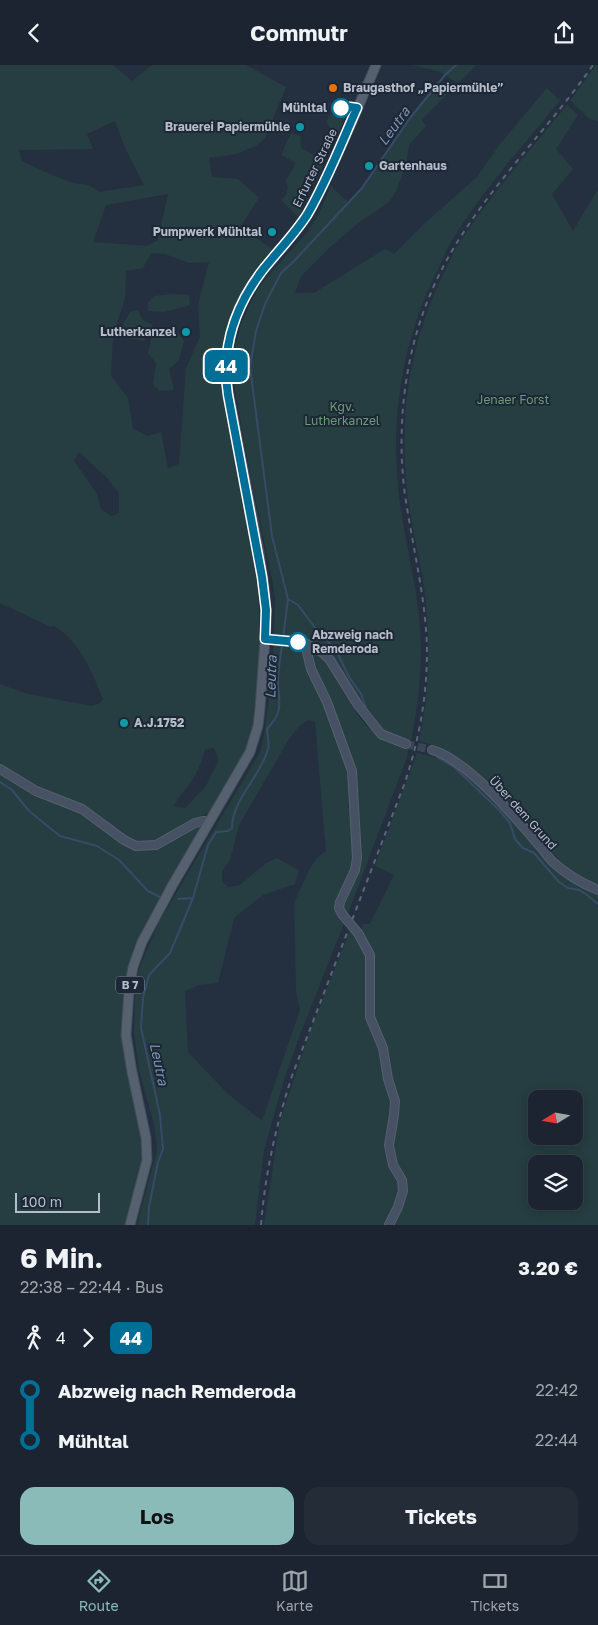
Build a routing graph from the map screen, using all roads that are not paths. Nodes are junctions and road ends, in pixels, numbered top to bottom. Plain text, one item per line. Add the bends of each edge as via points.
1 (376, 65) edge
2 (265, 639) junction
3 (307, 644) junction
4 (406, 744) tunnel mouth
5 (432, 750) tunnel mouth
6 (0, 769) edge
7 (210, 821) junction
8 (598, 890) edge
9 (130, 1225) edge
10 (389, 1225) edge

1 - 2 main road, Erfurter Straße / B 7 via 306,215 251,287 229,337 227,385 262,577
2 - 3 street
2 - 7 main road, B 7 via 255,739 245,763
3 - 4 street via 318,649 330,661 381,734
3 - 10 street, bridge via 311,669 327,702 353,777 357,858 340,908 370,955 370,1017 383,1048 395,1101 389,1145 403,1191
5 - 8 street, Über dem Grund via 450,757 478,779 551,861 574,880
6 - 7 street via 36,791 82,809 136,846 156,845 195,823
7 - 9 main road, B 7 via 142,942 130,983 126,1035 148,1152

